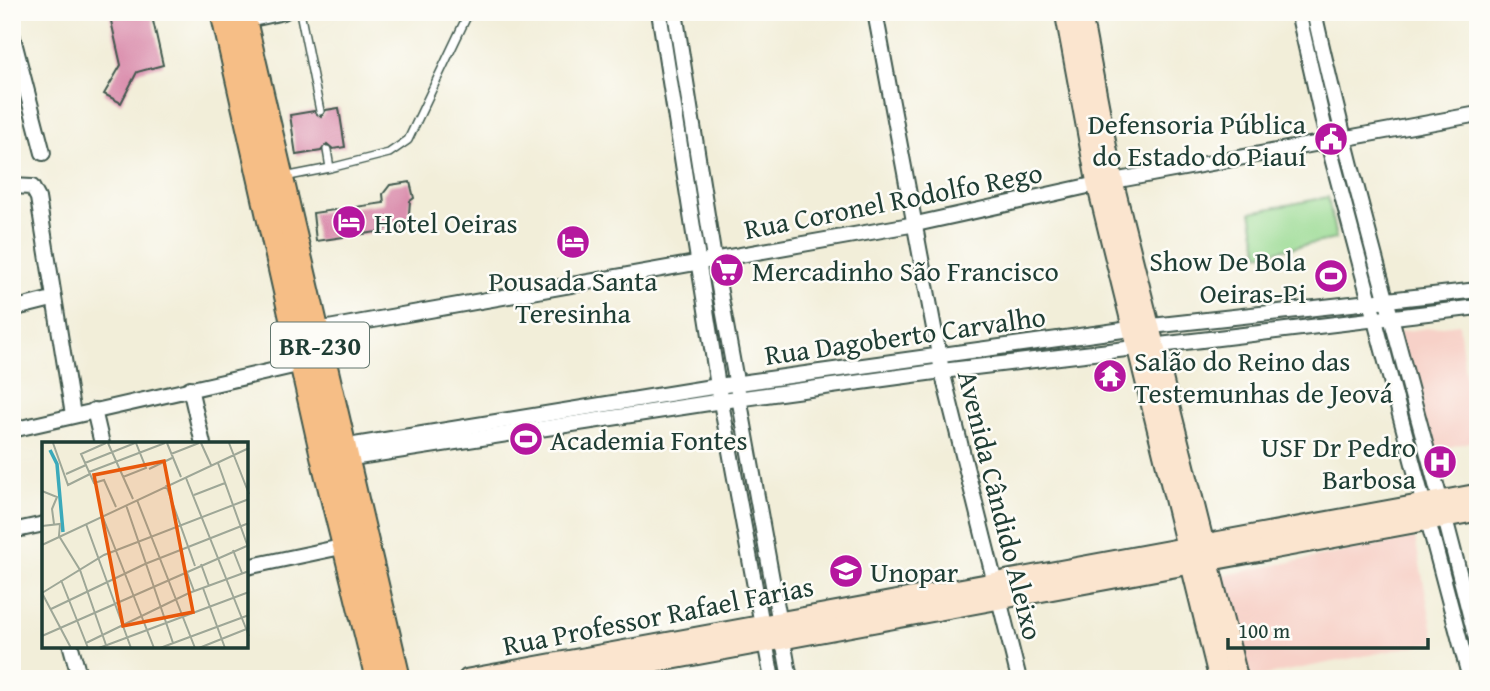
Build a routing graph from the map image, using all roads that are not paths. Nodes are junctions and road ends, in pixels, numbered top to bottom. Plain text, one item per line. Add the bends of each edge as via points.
1 (284, 12) edge
2 (300, 12) edge
3 (469, 12) edge
4 (659, 12) edge
5 (675, 12) edge
6 (875, 12) edge
7 (1065, 12) edge
8 (1081, 12) edge
9 (1298, 12) edge
10 (1314, 12) edge
11 (233, 18) edge
12 (12, 34) edge
13 (320, 110) dead end
14 (1478, 114) edge
15 (1335, 138) junction
16 (327, 150) dead end
17 (43, 153) dead end
18 (330, 168) junction
19 (280, 178) junction
20 (1105, 182) junction
21 (12, 186) edge
22 (916, 224) junction
23 (285, 245) junction
24 (714, 259) junction
25 (699, 263) junction
26 (1478, 289) edge
27 (52, 299) junction
28 (1385, 301) junction
29 (1370, 303) junction
30 (1478, 307) edge
31 (12, 309) edge
32 (1382, 319) junction
33 (317, 330) junction
34 (1145, 336) junction
35 (941, 363) junction
36 (302, 364) junction
37 (736, 383) junction
38 (718, 386) junction
39 (190, 388) junction
40 (740, 399) junction
41 (722, 401) junction
42 (94, 411) junction
43 (72, 415) junction
44 (12, 430) edge
45 (102, 442) edge
46 (203, 442) edge
47 (344, 452) junction
48 (1478, 494) edge
49 (1434, 510) junction
50 (1478, 511) edge
51 (42, 524) edge
52 (12, 531) edge
53 (346, 546) junction
54 (1198, 552) junction
55 (248, 567) edge
56 (996, 589) junction
57 (771, 631) junction
58 (1478, 647) edge
59 (72, 649) edge
60 (80, 679) edge
61 (378, 679) edge
62 (398, 679) edge
63 (468, 679) edge
64 (565, 679) edge
65 (772, 679) edge
66 (790, 679) edge
67 (1018, 679) edge
68 (1219, 679) edge
69 (1238, 679) edge
70 (1470, 679) edge

1 - 11 street
2 - 13 lane
3 - 18 lane via 408,140 389,153
4 - 25 street
5 - 24 street
6 - 22 street, Avenida Cândido Aleixo
7 - 20 main road
8 - 20 main road
9 - 15 street
10 - 15 street
11 - 19 highway, BR-230
11 - 23 highway, BR-230
12 - 17 street
14 - 15 street, Rua Coronel Rodolfo Rego
15 - 20 street, Rua Coronel Rodolfo Rego
15 - 28 street
15 - 29 street
16 - 18 lane
18 - 19 lane
19 - 23 highway, BR-230
20 - 22 street, Rua Coronel Rodolfo Rego
20 - 34 main road
21 - 27 street via 28,185 36,193
22 - 24 street, Rua Coronel Rodolfo Rego
22 - 35 street, Avenida Cândido Aleixo
23 - 33 highway, BR-230
23 - 36 highway, BR-230
24 - 25 street, Rua Coronel Rodolfo Rego
24 - 37 street
25 - 33 street, Rua Coronel Rodolfo Rego
25 - 38 street
26 - 28 street, Rua Dagoberto Carvalho
27 - 31 street
27 - 43 street
28 - 29 street, Rua Dagoberto Carvalho
28 - 32 street
29 - 32 street
29 - 34 street, Rua Dagoberto Carvalho
30 - 32 street, Rua Dagoberto Carvalho
32 - 34 street, Rua Dagoberto Carvalho
32 - 49 street
33 - 47 highway, BR-230
34 - 35 street, Rua Dagoberto Carvalho
34 - 54 main road
35 - 37 street, Rua Dagoberto Carvalho
35 - 40 street, Rua Dagoberto Carvalho
35 - 56 street, Avenida Cândido Aleixo
36 - 39 street
36 - 53 highway, BR-230
37 - 38 street, Rua Dagoberto Carvalho
37 - 40 street
38 - 41 street
38 - 47 street, Rua Dagoberto Carvalho
39 - 42 street
39 - 46 street
40 - 41 street, Rua Dagoberto Carvalho
40 - 57 street
41 - 47 street, Rua Dagoberto Carvalho
41 - 57 street
42 - 43 street
42 - 45 street
43 - 44 street
47 - 62 highway, BR-230
48 - 49 main road, Rua Professor Rafael Farias
49 - 50 main road, Rua Professor Rafael Farias
49 - 54 main road, Rua Professor Rafael Farias
49 - 58 street
49 - 70 street
51 - 52 street
53 - 55 street
53 - 61 highway, BR-230
54 - 56 main road, Rua Professor Rafael Farias
54 - 68 main road
54 - 69 main road
56 - 57 main road, Rua Professor Rafael Farias
56 - 67 street, Avenida Cândido Aleixo
57 - 63 main road, Rua Professor Rafael Farias
57 - 64 main road, Rua Professor Rafael Farias
57 - 65 street
57 - 66 street
59 - 60 street

